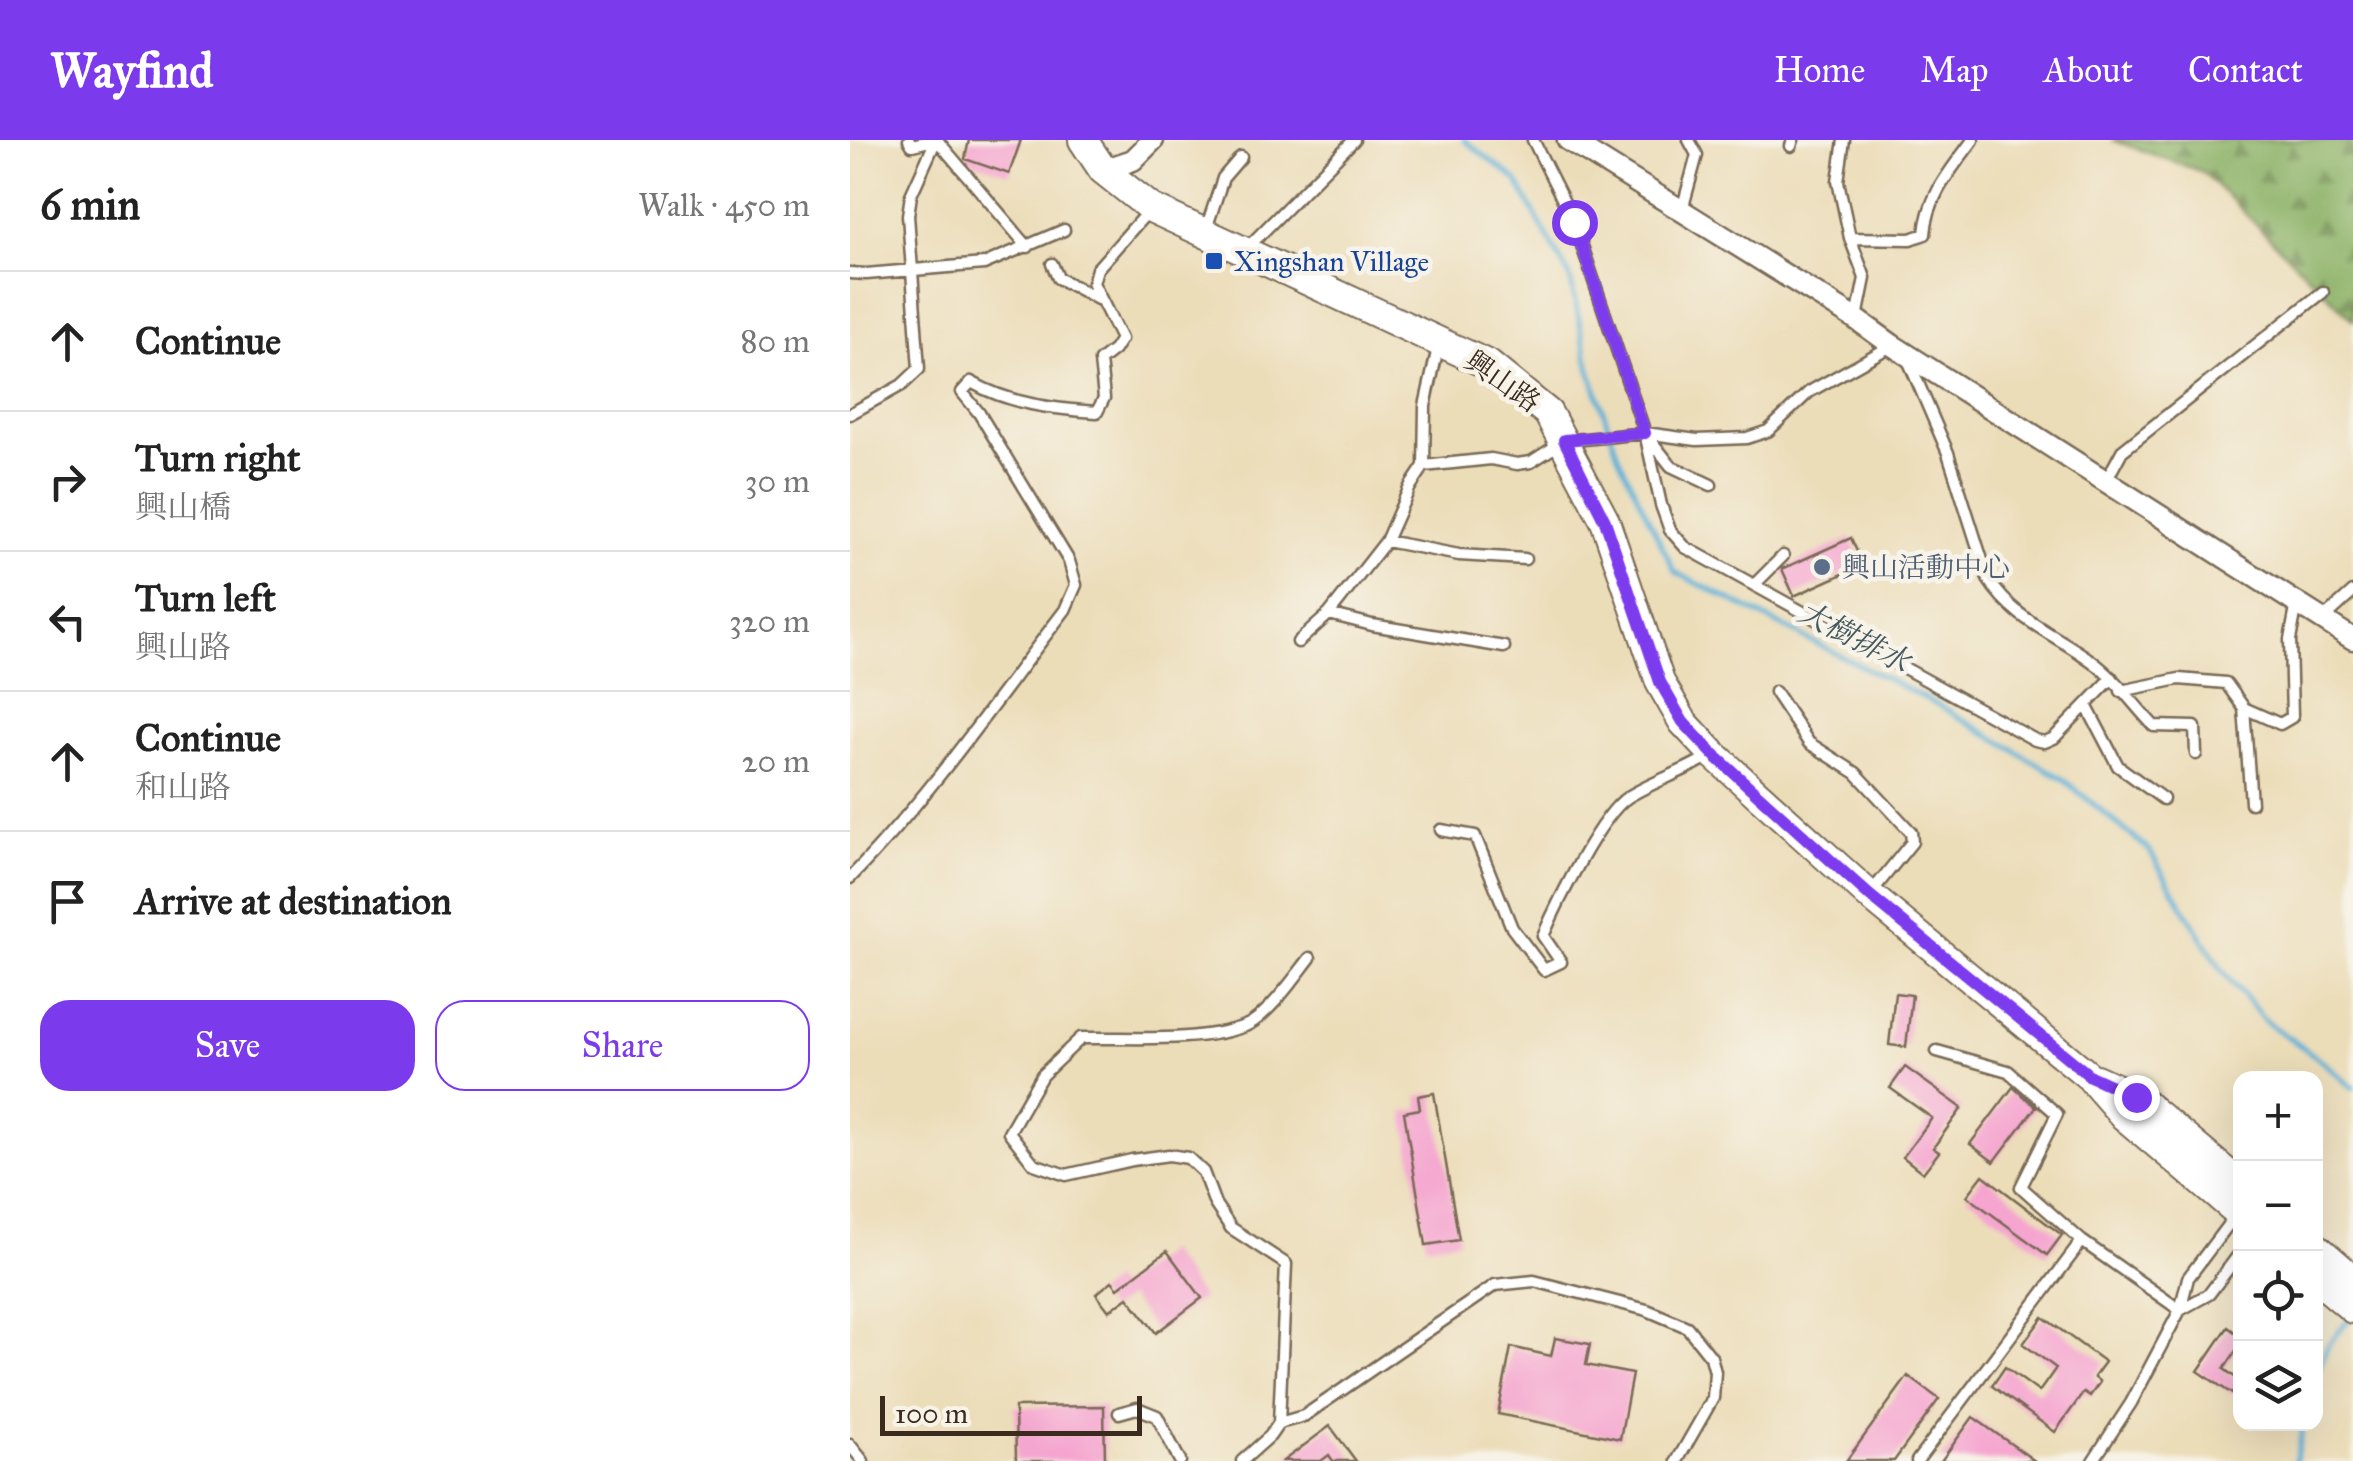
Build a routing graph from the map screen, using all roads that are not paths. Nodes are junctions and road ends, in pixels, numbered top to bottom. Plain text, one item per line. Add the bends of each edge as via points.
1 (908, 140) edge
2 (936, 140) edge
3 (1082, 140) edge
4 (1153, 140) edge
5 (1354, 140) edge
6 (1534, 140) edge
7 (1690, 140) edge
8 (1844, 140) edge
9 (1973, 140) edge
10 (1576, 142) edge
11 (1241, 156) dead end
12 (1104, 170) junction
13 (1151, 208) junction
14 (1682, 210) junction
15 (1064, 230) dead end
16 (1204, 235) junction
17 (1850, 238) junction
18 (1028, 247) junction
19 (1242, 252) junction
20 (1052, 264) dead end
21 (913, 270) junction
22 (850, 273) edge
23 (2323, 292) dead end
24 (1099, 299) junction
25 (1856, 319) junction
26 (1440, 341) junction
27 (1899, 350) junction
28 (850, 414) edge
29 (1645, 433) junction
30 (1564, 440) junction
31 (1424, 466) junction
32 (2106, 480) junction
33 (1711, 485) dead end
34 (1386, 541) junction
35 (1782, 556) dead end
36 (1525, 558) dead end
37 (1754, 585) junction
38 (2353, 592) edge
39 (2298, 602) junction
40 (1328, 614) junction
41 (2324, 620) junction
42 (2353, 639) edge
43 (1298, 642) dead end
44 (1504, 647) dead end
45 (2112, 678) junction
46 (2121, 691) junction
47 (1775, 692) dead end
48 (2086, 705) junction
49 (2244, 708) junction
50 (1713, 754) junction
51 (2196, 754) dead end
52 (2163, 799) dead end
53 (2251, 803) dead end
54 (1440, 830) dead end
55 (850, 878) edge
56 (1869, 895) junction
57 (1310, 958) dead end
58 (1937, 1051) dead end
59 (2233, 1198) edge
60 (2233, 1215) edge
61 (2082, 1240) junction
62 (2318, 1251) edge
63 (2233, 1262) edge
64 (2340, 1286) edge
65 (2180, 1310) junction
66 (1118, 1413) dead end
67 (1279, 1423) junction
68 (850, 1445) edge
69 (864, 1461) edge
70 (1180, 1461) edge
71 (1242, 1461) edge
72 (1677, 1461) edge
73 (1917, 1461) edge
74 (2093, 1461) edge

1 - 2 lane
2 - 18 lane
2 - 21 lane via 911,195
3 - 12 main road, 興山路
4 - 12 street via 1133,160
5 - 19 lane
6 - 29 lane via 1574,222
7 - 14 lane via 1697,156
8 - 17 lane via 1838,180
9 - 17 lane via 1934,193 1925,234
10 - 14 street
11 - 16 lane via 1222,178
12 - 13 main road, 興山路
13 - 16 main road, 興山路
13 - 24 lane via 1097,269
14 - 25 street
15 - 18 lane
16 - 19 main road, 興山路
17 - 25 lane via 1865,278
18 - 21 lane via 984,264
19 - 26 main road, 興山路
20 - 24 lane via 1058,278
21 - 22 lane
21 - 28 lane via 918,369
23 - 32 lane via 2122,451
24 - 55 lane via 1121,339 1100,360 1104,398 1096,412 996,396 971,382 962,392 1070,561 1076,585 1065,610 936,781
25 - 27 street
26 - 30 main road, 興山路 via 1490,366 1548,413
26 - 31 lane via 1426,406
27 - 29 lane via 1809,392 1768,431 1747,438
27 - 32 street
27 - 45 lane via 1948,453 1988,579 2015,613
29 - 30 lane
29 - 33 lane via 1671,466
29 - 37 lane via 1670,530 1685,547
30 - 31 lane via 1531,462
30 - 50 main road, 興山路 via 1605,521 1660,682 1683,722
31 - 34 lane
32 - 39 street
34 - 36 lane via 1458,556
34 - 40 lane
35 - 37 lane
37 - 48 lane via 2035,740 2054,738
38 - 41 lane
39 - 41 street
39 - 49 lane via 2290,640 2292,716 2280,724
40 - 43 lane
40 - 44 lane
41 - 42 street
45 - 46 lane
45 - 48 lane
46 - 49 lane via 2179,680 2226,684
46 - 51 lane via 2154,726 2195,727
47 - 56 lane via 1810,743 1856,773 1911,832 1912,842
48 - 52 lane via 2118,766
49 - 53 lane
50 - 54 lane via 1626,798 1609,817 1543,936 1561,962 1544,970 1512,928 1475,836
50 - 56 main road, 興山路
56 - 59 main road, 興山路 via 2090,1076 2136,1097
57 - 67 lane via 1248,1025 1204,1034 1081,1038 1042,1074 1008,1132 1034,1164 1066,1175 1170,1156 1188,1158 1203,1172 1231,1228 1286,1264
58 - 61 lane via 2008,1071 2057,1114 2021,1187
60 - 65 lane via 2188,1278
61 - 65 lane
61 - 73 lane
62 - 64 main road
63 - 65 lane via 2209,1294
65 - 74 lane
66 - 70 lane via 1138,1408 1157,1416
67 - 71 lane
67 - 72 lane via 1304,1416 1495,1285 1534,1281 1674,1321 1711,1356 1713,1398
68 - 69 lane

